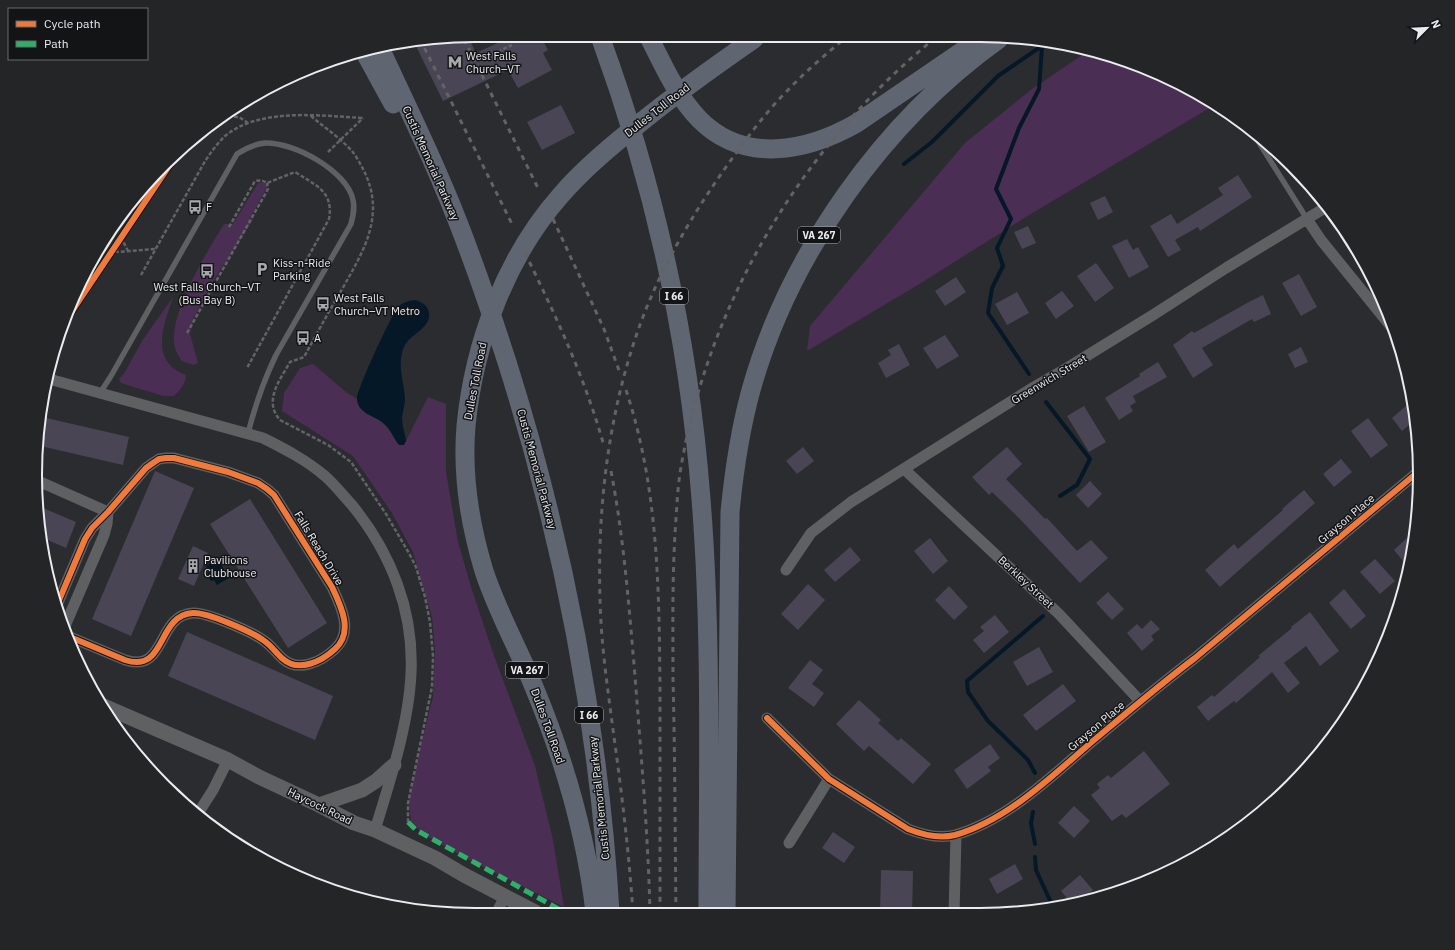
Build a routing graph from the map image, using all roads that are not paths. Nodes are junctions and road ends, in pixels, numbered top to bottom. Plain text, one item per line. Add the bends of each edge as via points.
1 (602, 42) edge
2 (652, 42) edge
3 (750, 42) edge
4 (976, 42) edge
5 (995, 43) edge
6 (382, 52) edge
7 (367, 56) edge
8 (1261, 145) edge
9 (1323, 210) edge
10 (1307, 220) junction
11 (488, 306) junction
12 (1383, 317) edge
13 (53, 380) edge
14 (99, 394) junction
15 (248, 433) junction
16 (904, 469) junction
17 (1413, 476) edge
18 (42, 483) edge
19 (108, 512) junction
20 (786, 570) dead end
21 (60, 598) edge
22 (68, 622) edge
23 (74, 639) edge
24 (1140, 701) junction
25 (111, 709) edge
26 (766, 718) dead end
27 (228, 760) junction
28 (394, 765) junction
29 (830, 779) junction
30 (319, 805) junction
31 (200, 810) edge
32 (375, 830) junction
33 (956, 835) junction
34 (789, 843) dead end
35 (505, 896) junction
36 (499, 908) edge
37 (528, 908) edge
38 (594, 908) edge
39 (610, 908) edge
40 (708, 908) edge
41 (726, 908) edge
42 (954, 908) edge

1 - 40 highway, I 66 via 615,76 660,231 678,316 695,430 708,616
2 - 4 highway via 673,85 699,119 732,141 766,149 804,145 843,131
3 - 38 highway, Dulles Toll Road / VA 267 via 706,72 629,132 562,193 537,226 493,308 478,358 469,404 466,428 468,491 481,558 490,589 535,689 560,757 585,849
5 - 41 highway, VA 267 via 919,108 847,194 819,235 796,278 767,343 752,389 738,450 730,512
6 - 11 highway, Custis Memorial Parkway / I 66 via 444,188
7 - 11 highway via 411,139 455,245
8 - 10 lane
9 - 10 street, Greenwich Street
10 - 12 street via 1320,240
10 - 16 street, Greenwich Street
11 - 39 highway, Custis Memorial Parkway / I 66 via 539,472 572,614 597,769
13 - 14 street
14 - 15 street
14 - 15 lane via 237,154 253,145 266,143 283,146 316,159 344,182 350,190 354,212 351,224 276,355 256,404
15 - 28 street via 284,448 325,476 361,516 380,545 392,570 407,617 411,644 407,709
16 - 20 street, Greenwich Street via 851,502 811,533
16 - 24 street, Berkley Street via 1059,614
17 - 24 street, Grayson Place
18 - 19 street
19 - 21 street, Falls Reach Drive via 90,531
19 - 22 street via 104,535
19 - 23 street, Falls Reach Drive via 146,468 159,459 174,458 258,483 274,495 326,576 339,602 345,626 344,634 341,642 328,655 300,666 284,660 257,636 204,613 194,612 179,616 169,626 155,653 150,658 138,662 125,660
24 - 33 street, Grayson Place via 1040,787 1001,814
25 - 27 main road, Haycock Road
26 - 29 street, Grayson Place
27 - 30 main road, Haycock Road
27 - 31 street
28 - 30 main road via 362,790
28 - 32 street
29 - 33 street, Grayson Place via 908,829 934,837
29 - 34 street
30 - 32 main road, Haycock Road via 354,823
32 - 35 main road, Haycock Road via 435,858
33 - 42 street
35 - 36 street
35 - 37 main road, Haycock Road

